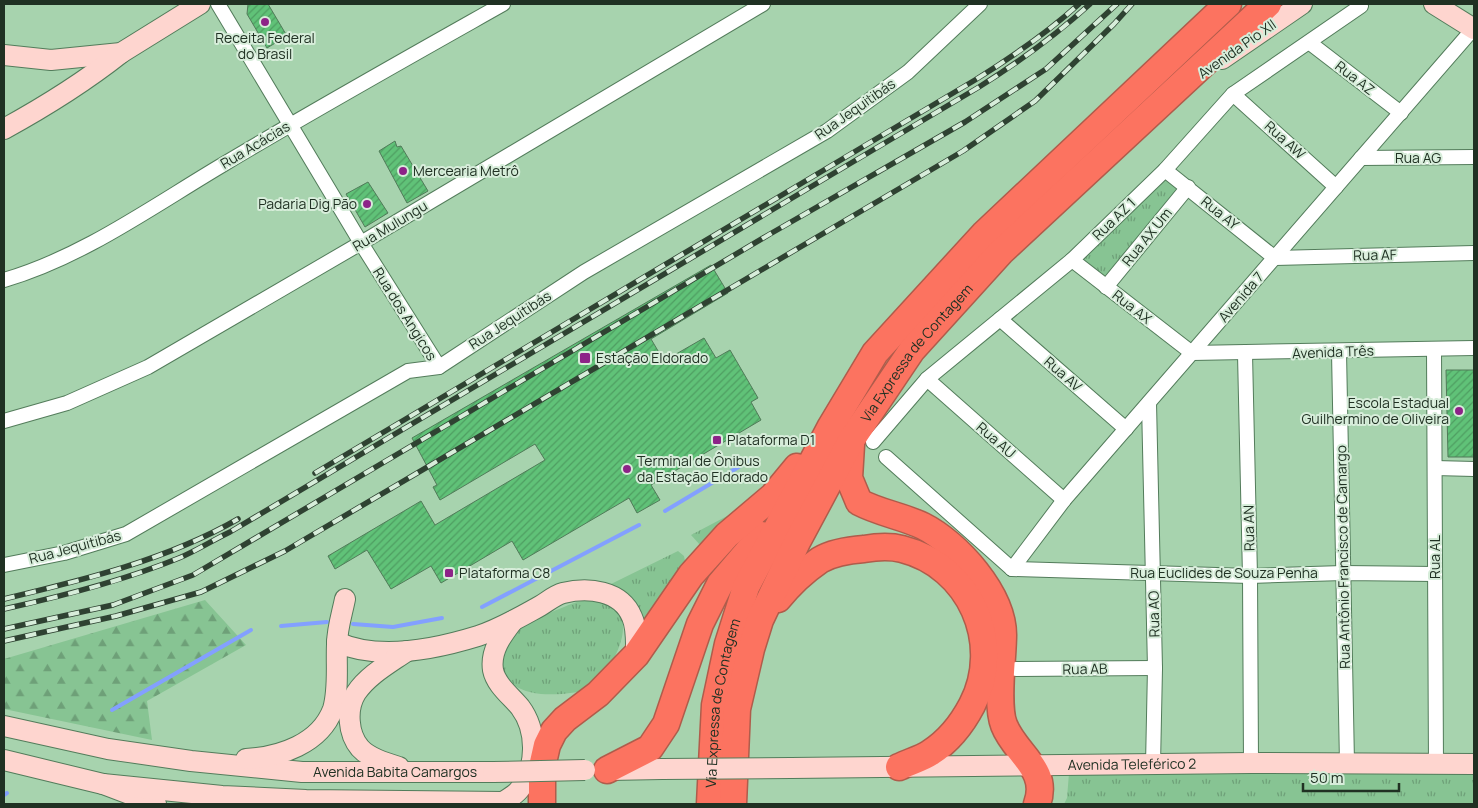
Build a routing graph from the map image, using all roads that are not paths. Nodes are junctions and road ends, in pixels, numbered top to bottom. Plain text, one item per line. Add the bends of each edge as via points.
1 (200, 4) edge
2 (218, 4) edge
3 (503, 4) edge
4 (763, 4) edge
5 (980, 4) edge
6 (1228, 4) edge
7 (1268, 4) edge
8 (1302, 4) edge
9 (1434, 4) edge
10 (1361, 6) dead end
11 (1474, 28) edge
12 (1310, 43) junction
13 (121, 53) junction
14 (4, 55) edge
15 (1233, 94) junction
16 (1172, 95) junction
17 (1400, 113) junction
18 (290, 124) junction
19 (4, 129) edge
20 (1474, 157) edge
21 (1361, 158) junction
22 (1165, 170) junction
23 (1188, 187) junction
24 (1336, 187) junction
25 (361, 244) junction
26 (1474, 253) edge
27 (1275, 258) junction
28 (1072, 260) junction
29 (4, 280) edge
30 (1106, 287) junction
31 (1000, 319) junction
32 (1474, 348) edge
33 (1434, 349) junction
34 (1339, 352) junction
35 (1192, 353) junction
36 (1245, 354) junction
37 (438, 367) junction
38 (927, 379) junction
39 (1149, 403) junction
40 (4, 421) edge
41 (1126, 429) junction
42 (851, 436) junction
43 (886, 457) dead end
44 (1435, 468) junction
45 (1474, 468) edge
46 (795, 495) junction
47 (1064, 500) junction
48 (4, 565) edge
49 (1012, 569) junction
50 (1343, 573) junction
51 (1153, 574) junction
52 (1435, 574) junction
53 (1250, 576) junction
54 (345, 599) dead end
55 (760, 620) junction
56 (513, 621) junction
57 (336, 642) junction
58 (407, 651) junction
59 (636, 654) junction
60 (1155, 668) junction
61 (1016, 670) dead end
62 (4, 726) edge
63 (4, 760) edge
64 (191, 761) junction
65 (1251, 763) junction
66 (1347, 763) junction
67 (1474, 764) edge
68 (1033, 765) junction
69 (1152, 765) junction
70 (1436, 765) junction
71 (899, 767) junction
72 (790, 768) joint
73 (596, 770) junction
74 (414, 771) junction
75 (103, 784) junction
76 (505, 803) edge
77 (156, 804) edge
78 (542, 804) edge
79 (710, 804) edge
80 (733, 804) edge
81 (1037, 804) edge

1 - 13 main road
2 - 18 street, Rua dos Angicos
3 - 18 street, Rua Acácias
4 - 25 street, Rua Mulungu
5 - 37 street, Rua Jequitibás via 908,72 827,131 584,272
6 - 42 highway, Via Expressa de Contagem via 984,234 875,353
7 - 16 highway, Via Expressa de Contagem
8 - 16 main road, Avenida Pio XII
9 - 11 main road
10 - 12 street, Rua AZ 1
11 - 17 street, Avenida 7
12 - 15 street, Rua AZ 1
12 - 17 street, Rua AZ
13 - 14 main road via 50,60
13 - 19 main road via 55,102
15 - 22 street, Rua AZ 1
15 - 24 street, Rua AW
16 - 42 highway, Via Expressa de Contagem via 1001,252 912,350
17 - 21 street, Avenida 7
18 - 25 street, Rua dos Angicos
18 - 29 street, Rua Acácias via 85,247 46,266
20 - 21 street, Rua AG
21 - 24 street, Avenida 7
22 - 23 street, Rua AY
22 - 28 street, Rua AZ 1
23 - 27 street, Rua AY
23 - 30 street, Rua AX Um
24 - 27 street, Avenida 7
25 - 37 street, Rua dos Angicos
25 - 40 street, Rua Mulungu via 148,367 67,403
26 - 27 street, Rua AF
27 - 35 street, Avenida 7
28 - 30 street, Rua AX
28 - 31 street, Rua AZ 1
30 - 35 street, Rua AX
31 - 38 street, Rua AZ 1
31 - 41 street, Rua AV
32 - 33 street, Avenida Três
33 - 34 street, Avenida Três
33 - 44 street, Rua AL
34 - 36 street, Avenida Três
34 - 50 street, Rua Antônio Francisco de Camargo
35 - 36 street, Avenida Três
35 - 39 street, Avenida 7
36 - 53 street, Rua AN
37 - 48 street, Rua Jequitibás via 408,371 126,534 64,553
38 - 42 street, Rua AZ 1
38 - 47 street, Rua AU
39 - 41 street, Avenida 7
39 - 51 street, Rua AO
41 - 47 street, Avenida 7
42 - 46 highway, Via Expressa de Contagem
42 - 55 highway, Via Expressa de Contagem
42 - 59 highway via 727,535 691,575
42 - 68 highway via 848,478 859,502 924,527 951,545 986,584 1003,630 1003,723
43 - 49 street
44 - 45 street
44 - 52 street, Rua AL
46 - 73 highway via 720,584 700,624 666,724 650,748
46 - 79 highway, Via Expressa de Contagem via 746,587 728,644 715,705
47 - 49 street, Avenida 7
49 - 51 street, Rua Euclides de Souza Penha
50 - 52 street, Rua Euclides de Souza Penha
50 - 53 street, Rua Euclides de Souza Penha
50 - 66 street, Rua Antônio Francisco de Camargo
51 - 53 street, Rua Euclides de Souza Penha
51 - 60 street, Rua AO
52 - 70 street, Rua AL
53 - 65 street, Rua AN
54 - 57 main road
55 - 71 highway via 793,581 821,559 849,550 900,548 927,558 954,579 972,603 983,632 985,667 978,693 960,726 930,754
55 - 80 highway, Via Expressa de Contagem via 737,708
56 - 58 main road via 478,636
56 - 59 main road via 562,593 597,591 611,594 632,617
56 - 76 main road via 494,653 494,671 505,692 521,708 533,739 533,757 518,791
57 - 58 main road via 361,651
57 - 64 main road via 333,708 322,728 300,747 259,758
58 - 74 main road via 376,673 356,694 349,716 351,729 361,748 382,762
59 - 78 highway via 598,694 565,718 554,731 542,767
60 - 61 street, Rua AB
60 - 69 street, Rua AO
62 - 64 main road, Avenida Babita Camargos via 108,749
63 - 75 main road
64 - 74 main road, Avenida Babita Camargos via 302,772
65 - 66 main road, Avenida Teleférico 2
65 - 69 main road, Avenida Teleférico 2
66 - 70 main road, Avenida Teleférico 2
67 - 70 main road, Avenida Teleférico 2
68 - 69 main road, Avenida Teleférico 2
68 - 71 main road, Avenida Teleférico 2
68 - 81 highway via 1041,792
71 - 72 main road, Avenida Teleférico 2
72 - 73 main road, Avenida Babita Camargos, bridge
73 - 74 main road, Avenida Babita Camargos, bridge
75 - 76 main road via 222,796
75 - 77 main road

